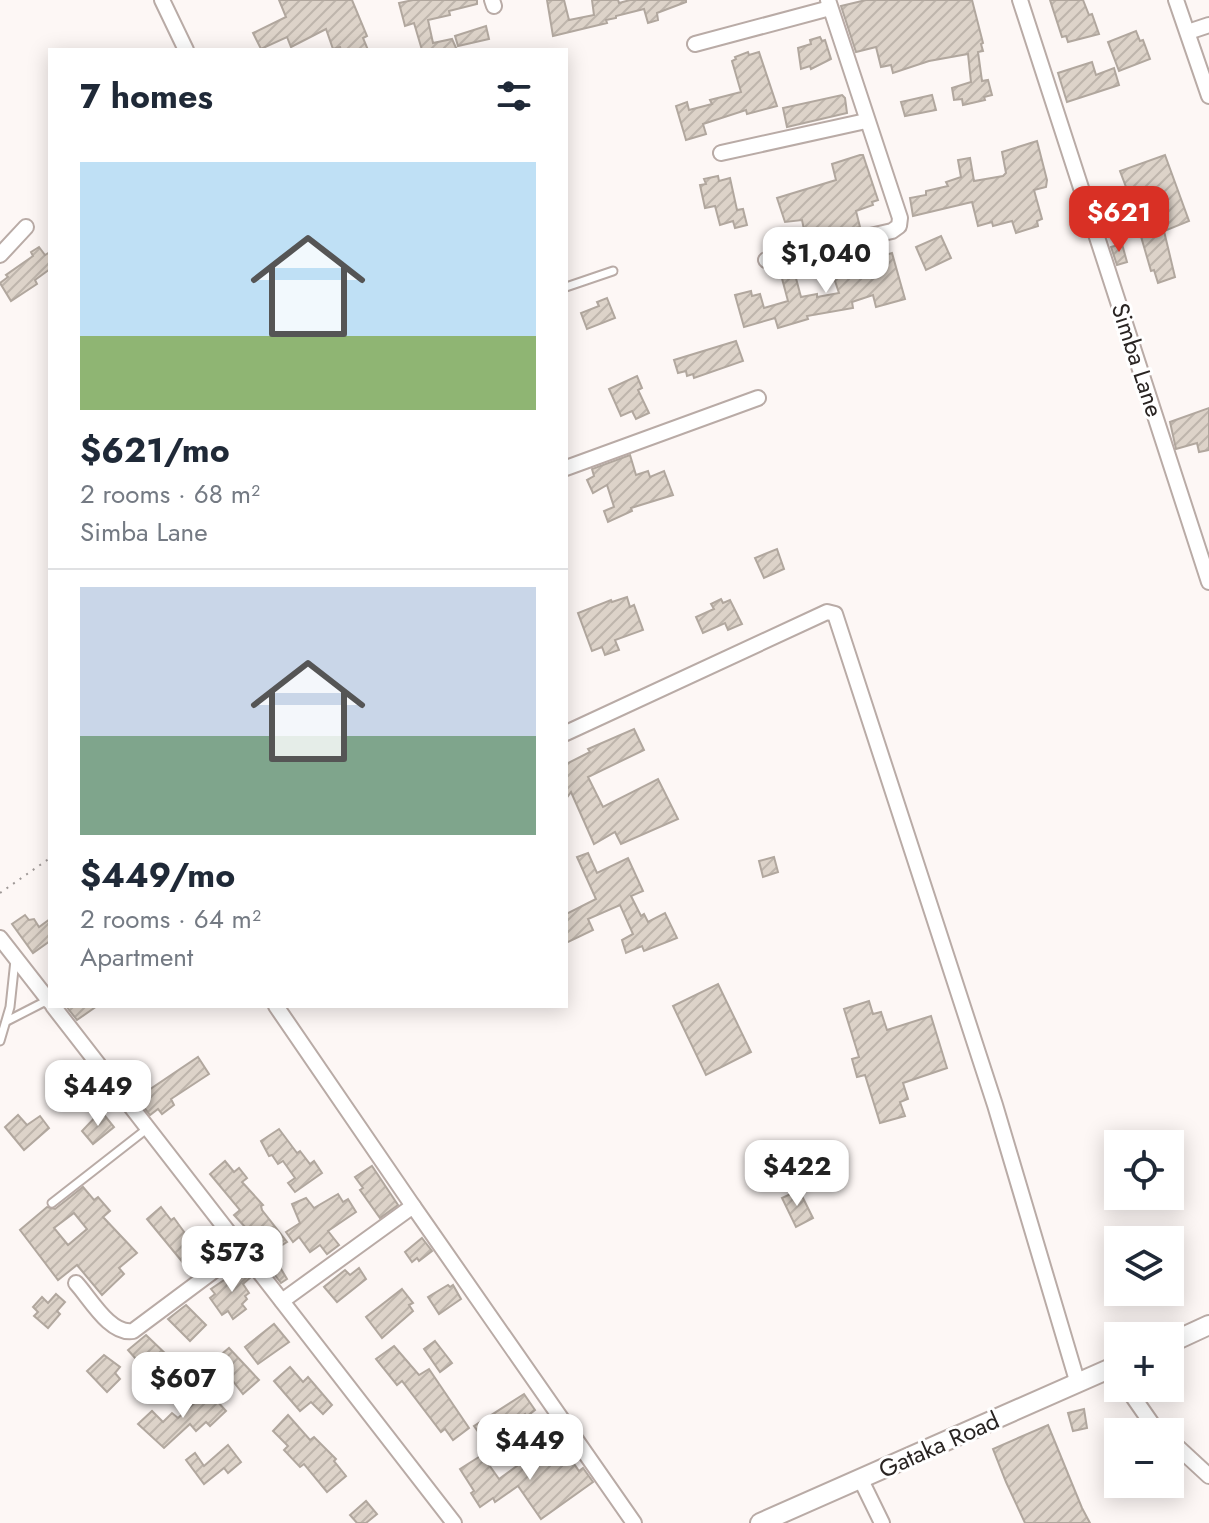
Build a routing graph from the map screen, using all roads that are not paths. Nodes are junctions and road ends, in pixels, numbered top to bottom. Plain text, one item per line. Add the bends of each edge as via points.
1 (162, 0) edge
2 (1020, 0) edge
3 (1176, 0) edge
4 (829, 4) edge
5 (1209, 25) edge
6 (1188, 32) junction
7 (695, 44) dead end
8 (185, 48) edge
9 (1209, 96) edge
10 (866, 121) junction
11 (721, 153) dead end
12 (26, 227) dead end
13 (0, 255) edge
14 (766, 260) dead end
15 (613, 271) dead end
16 (568, 286) edge
17 (758, 398) dead end
18 (568, 467) edge
19 (1209, 582) edge
20 (568, 732) edge
21 (0, 938) edge
22 (16, 958) junction
23 (48, 999) edge
24 (48, 1004) edge
25 (55, 1008) edge
26 (277, 1008) edge
27 (7, 1021) junction
28 (0, 1041) edge
29 (148, 1128) junction
30 (52, 1203) dead end
31 (413, 1206) junction
32 (243, 1249) junction
33 (76, 1283) dead end
34 (282, 1301) junction
35 (1209, 1325) edge
36 (1184, 1337) edge
37 (1104, 1373) edge
38 (1078, 1384) junction
39 (1184, 1453) edge
40 (1209, 1476) edge
41 (861, 1480) junction
42 (454, 1523) edge
43 (634, 1523) edge
44 (760, 1523) edge
45 (882, 1523) edge

1 - 8 street
2 - 19 street, Simba Lane
3 - 6 street
4 - 7 street
4 - 10 street
5 - 6 street
6 - 9 street
10 - 11 street
10 - 14 street via 899,226
12 - 13 street
15 - 16 lane
17 - 18 street
20 - 38 street via 827,612 835,614 995,1105
21 - 22 street
22 - 23 street
22 - 27 lane
24 - 27 lane
25 - 29 street
26 - 31 street
27 - 28 lane
29 - 30 lane
29 - 32 street
31 - 34 street
31 - 43 street
32 - 33 street via 126,1333 114,1327
32 - 34 street
34 - 42 street
35 - 36 street
37 - 38 street, Gataka Road
38 - 41 street, Gataka Road
39 - 40 street
41 - 44 street, Gataka Road
41 - 45 street

